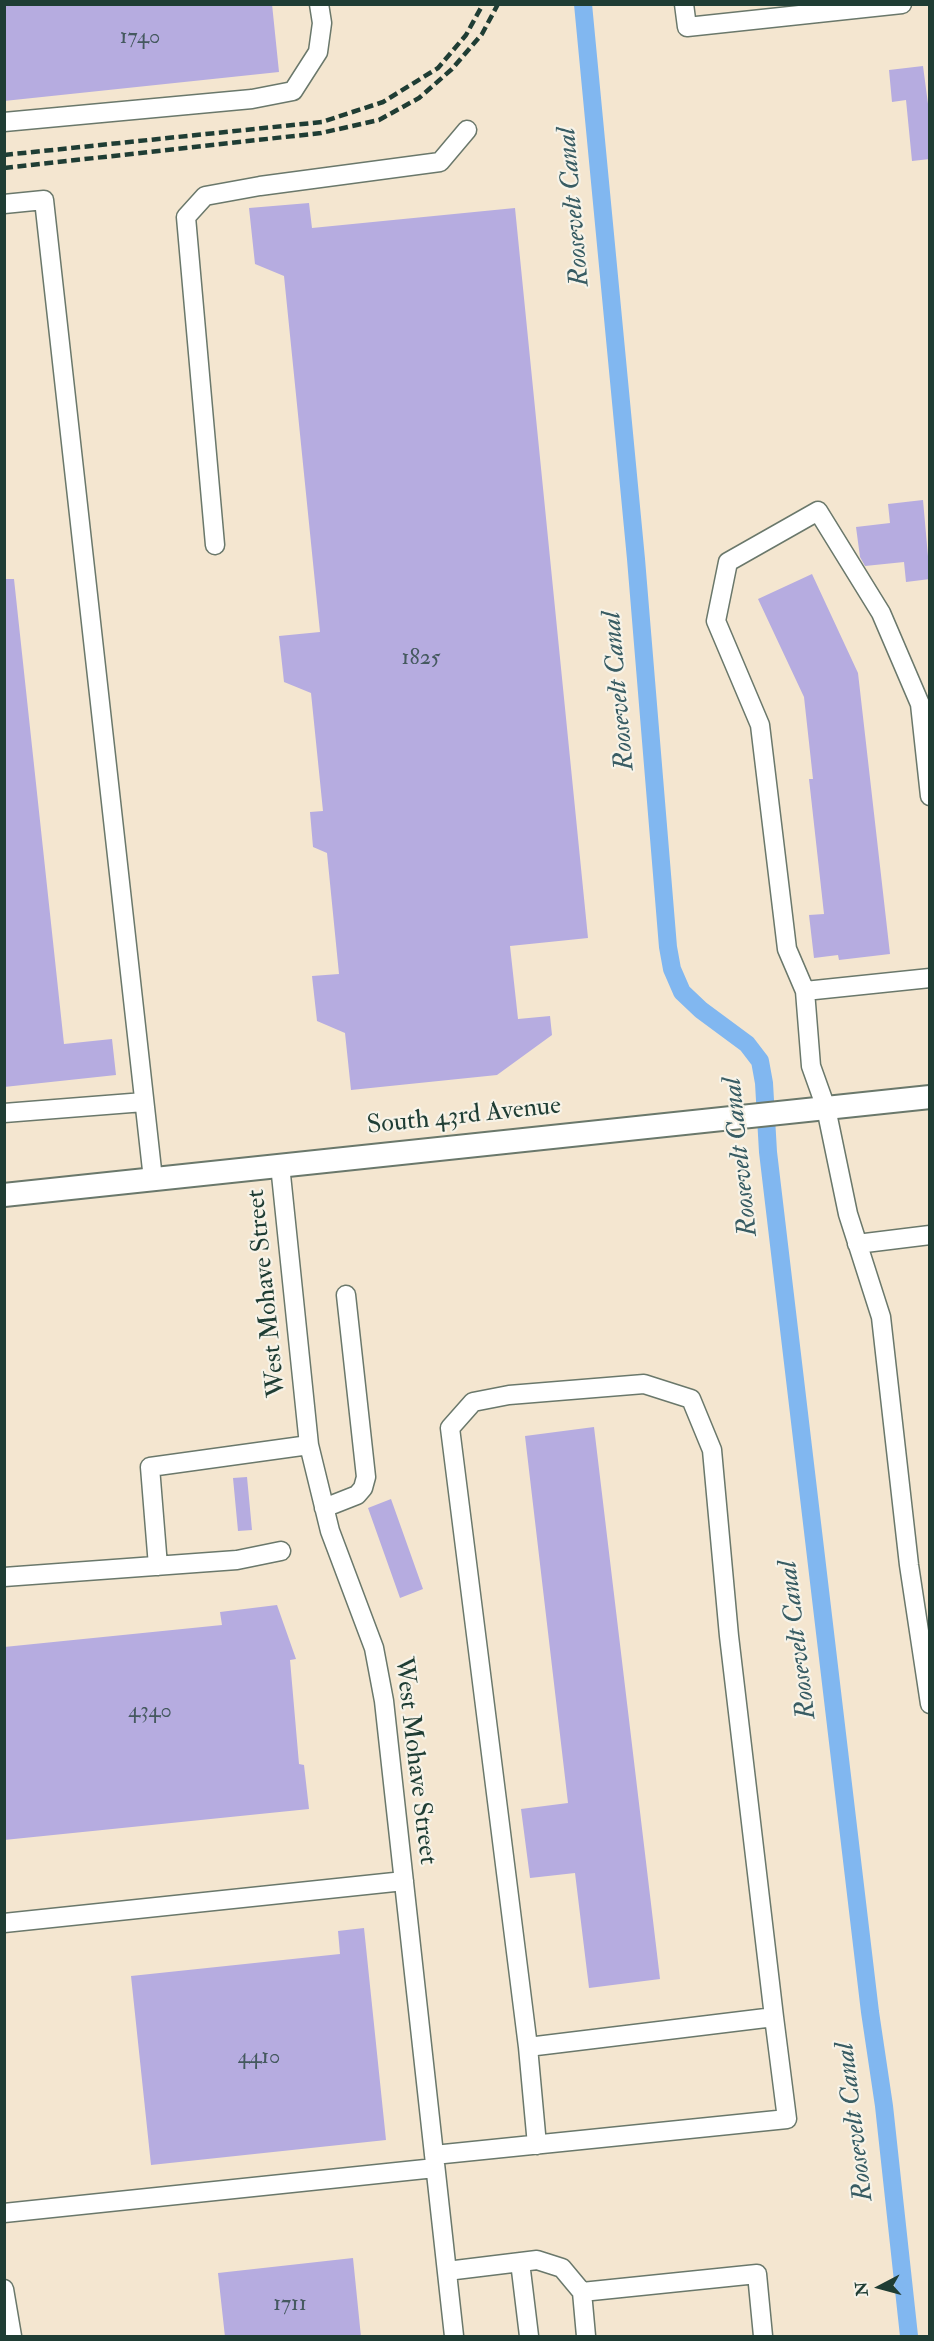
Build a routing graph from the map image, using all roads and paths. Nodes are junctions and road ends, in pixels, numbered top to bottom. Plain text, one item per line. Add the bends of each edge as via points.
1 (319, 4) edge
2 (684, 4) edge
3 (902, 4) edge
4 (4, 122) edge
5 (467, 130) dead end
6 (4, 204) edge
7 (215, 545) dead end
8 (930, 796) edge
9 (930, 978) edge
10 (805, 991) junction
11 (930, 1097) edge
12 (144, 1102) junction
13 (826, 1108) junction
14 (4, 1113) edge
15 (280, 1165) junction
16 (153, 1179) junction
17 (4, 1195) edge
18 (930, 1235) edge
19 (857, 1244) junction
20 (346, 1295) dead end
21 (309, 1445) junction
22 (324, 1508) junction
23 (281, 1551) dead end
24 (158, 1566) junction
25 (4, 1577) edge
26 (930, 1704) edge
27 (404, 1881) junction
28 (4, 1923) edge
29 (774, 2017) junction
30 (528, 2047) junction
31 (537, 2145) junction
32 (435, 2162) junction
33 (4, 2213) edge
34 (520, 2262) junction
35 (447, 2271) junction
36 (4, 2289) edge
37 (582, 2292) junction
38 (12, 2337) edge
39 (454, 2337) edge
40 (529, 2337) edge
41 (586, 2337) edge
42 (763, 2337) edge

1 - 4 street via 322,23 318,52 293,91 252,99
2 - 3 street via 687,27
5 - 7 street via 440,162 205,196 186,217
6 - 12 street via 44,200
8 - 10 street via 920,704 881,613 818,511 728,562 716,621 760,725 787,949
9 - 10 street
10 - 13 street via 811,1066
11 - 13 main road, South 43rd Avenue
12 - 14 street
12 - 16 street
13 - 15 main road, South 43rd Avenue
13 - 19 street
15 - 16 main road, South 43rd Avenue
15 - 21 street, West Mohave Street
16 - 17 main road, South 43rd Avenue
18 - 19 street
19 - 26 street via 881,1317 909,1565
20 - 22 street via 366,1477 357,1495
21 - 22 street, West Mohave Street
21 - 24 street via 150,1467
22 - 27 street, West Mohave Street via 374,1648 384,1701
23 - 24 street via 237,1560
24 - 25 street
27 - 28 street
27 - 32 street, West Mohave Street
29 - 30 street
29 - 30 street via 729,1636 712,1450 691,1399 644,1384 509,1395 472,1402 450,1428
29 - 31 street via 787,2119
30 - 31 street
31 - 32 street
32 - 33 street
32 - 35 street, West Mohave Street
34 - 35 street
34 - 37 street via 537,2260 562,2268
34 - 40 street
35 - 39 street, West Mohave Street
36 - 38 street
37 - 41 street
37 - 42 street via 757,2274

